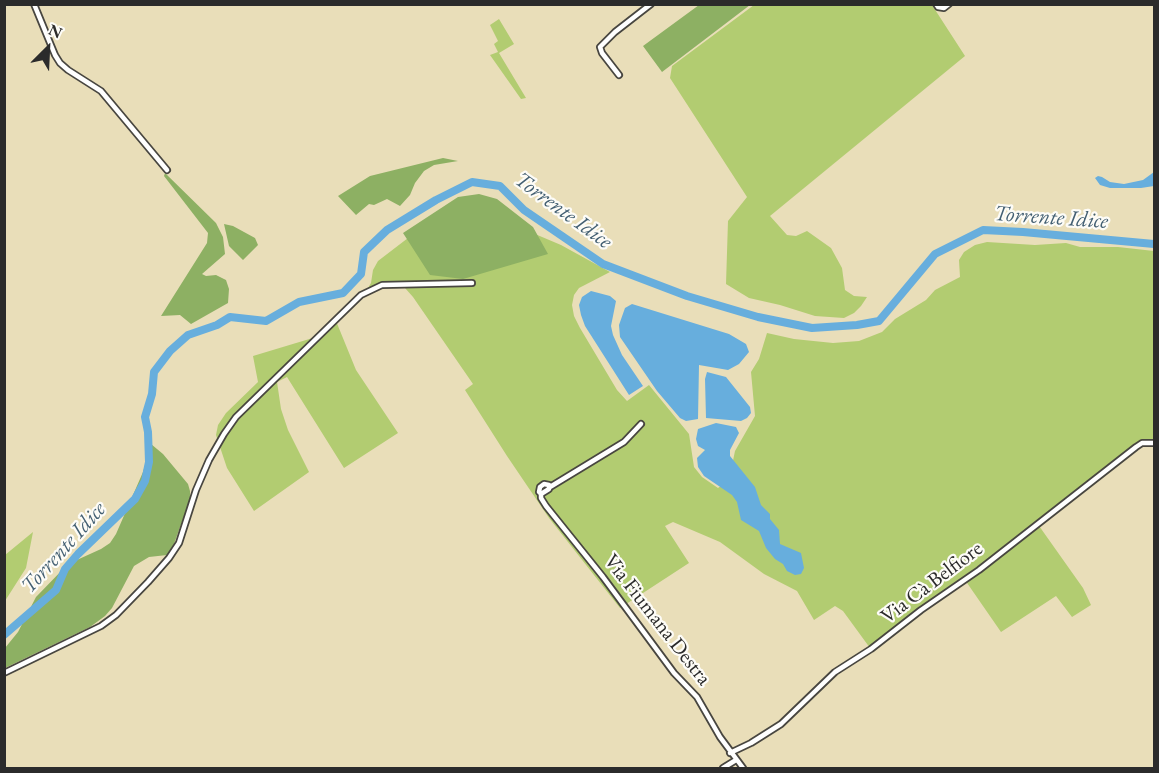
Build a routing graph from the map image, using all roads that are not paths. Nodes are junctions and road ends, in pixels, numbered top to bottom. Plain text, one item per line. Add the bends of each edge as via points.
1 (34, 4) edge
2 (651, 4) edge
3 (936, 4) edge
4 (949, 4) edge
5 (619, 75) dead end
6 (167, 170) dead end
7 (472, 284) dead end
8 (641, 424) dead end
9 (1155, 443) edge
10 (4, 673) edge
11 (730, 753) junction
12 (736, 760) junction
13 (723, 768) edge
14 (743, 768) edge

1 - 6 street via 60,63 101,91
2 - 5 street via 600,47
3 - 4 street via 944,8
7 - 10 street via 382,285 361,295 230,425 209,460 178,543 148,582 101,626
8 - 11 street, Via Fiumana Destra via 624,442 550,487 541,498 674,673 697,697
9 - 11 street, Via Cà Belfiore via 1136,447 979,570 835,672 780,724
11 - 12 street, Via Fiumana Destra
12 - 13 street
12 - 14 street, Via Fiumana Destra

